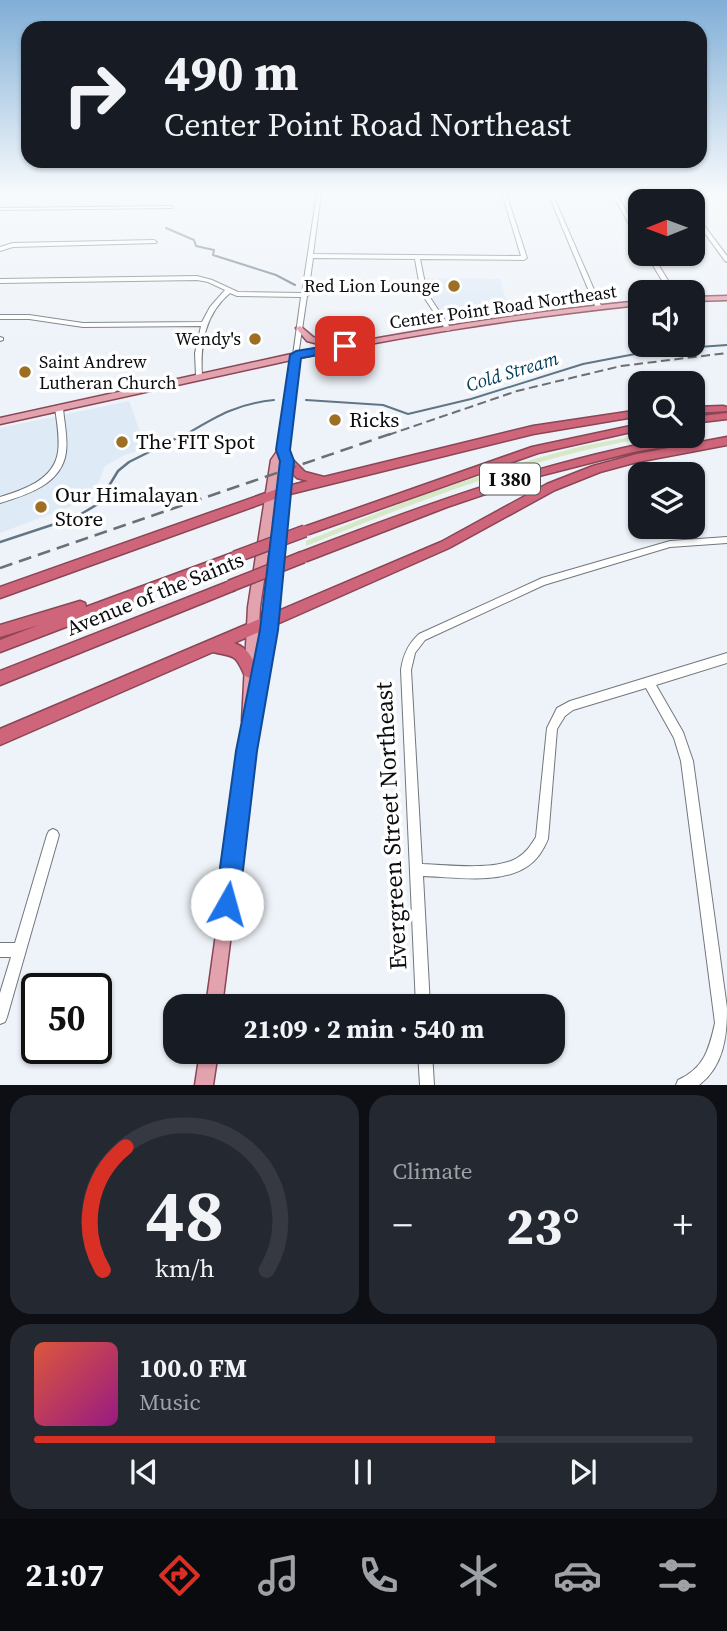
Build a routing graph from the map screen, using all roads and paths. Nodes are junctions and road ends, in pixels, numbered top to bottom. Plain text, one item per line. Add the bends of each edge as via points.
1 (39, 244) edge
2 (312, 244) edge
3 (520, 244) edge
4 (572, 244) edge
5 (715, 244) edge
6 (0, 249) edge
7 (310, 256) junction
8 (417, 257) junction
9 (727, 260) edge
10 (0, 281) edge
11 (228, 291) junction
12 (306, 295) junction
13 (727, 298) edge
14 (705, 299) edge
15 (628, 304) edge
16 (599, 307) junction
17 (0, 317) edge
18 (206, 324) junction
19 (300, 328) junction
20 (448, 329) junction
21 (345, 346) junction
22 (296, 355) junction
23 (199, 376) junction
24 (59, 408) junction
25 (727, 409) edge
26 (705, 410) edge
27 (628, 415) edge
28 (727, 416) edge
29 (705, 419) edge
30 (0, 421) edge
31 (628, 430) edge
32 (727, 434) edge
33 (727, 441) edge
34 (285, 456) junction
35 (331, 480) junction
36 (284, 491) junction
37 (270, 495) junction
38 (0, 500) edge
39 (727, 540) edge
40 (175, 579) junction
41 (0, 593) edge
42 (270, 621) junction
43 (253, 629) junction
44 (0, 631) edge
45 (0, 646) edge
46 (209, 648) junction
47 (727, 658) edge
48 (250, 671) junction
49 (0, 678) edge
50 (648, 681) junction
51 (0, 737) edge
52 (247, 751) junction
53 (53, 835) dead end
54 (416, 870) junction
55 (0, 950) edge
56 (20, 950) junction
57 (216, 994) edge
58 (422, 994) edge
59 (0, 1017) edge
60 (207, 1064) edge
61 (426, 1064) edge
62 (204, 1085) edge
63 (427, 1085) edge
64 (683, 1085) edge

1 - 6 street
2 - 7 street
3 - 8 street via 524,258
4 - 16 street
5 - 9 street
7 - 8 street
7 - 12 street
8 - 20 street via 424,293
10 - 11 street via 197,278
11 - 12 street
11 - 18 street via 211,307
12 - 19 street
13 - 14 main road
15 - 16 main road, Center Point Road Northeast
16 - 20 main road, Center Point Road Northeast
17 - 18 street via 83,325
18 - 23 street via 198,353
19 - 21 main road via 315,342
19 - 22 street
20 - 21 main road, Center Point Road Northeast
21 - 22 main road, Center Point Road Northeast
22 - 23 main road, Center Point Road Northeast
22 - 34 main road
23 - 24 main road, Center Point Road Northeast
24 - 30 main road, Center Point Road Northeast
24 - 38 street via 62,456 58,466 35,487
25 - 26 highway
27 - 35 highway via 533,430
28 - 29 highway
31 - 40 highway, Avenue of the Saints / I 380, bridge via 536,450
32 - 49 highway, Avenue of the Saints / I 380, bridge via 640,447 544,469 456,498
33 - 42 highway via 597,469 551,487 445,545
34 - 35 highway via 296,472
34 - 36 main road
34 - 37 main road via 276,460
35 - 36 highway
36 - 37 highway
36 - 42 main road
37 - 41 highway
37 - 43 main road
39 - 54 street, Evergreen Street Northeast via 670,544 542,582 414,644 406,670
40 - 44 highway
40 - 45 highway, Avenue of the Saints / I 380
42 - 43 highway
42 - 52 main road
43 - 46 highway
43 - 48 main road
46 - 48 highway via 229,646 240,651
46 - 51 highway
47 - 50 street
48 - 52 main road
50 - 54 street via 561,712 552,728 542,839 533,854 503,870
50 - 64 street via 680,736 687,761 722,1023 718,1047 707,1069
52 - 57 main road
53 - 56 street
54 - 58 street, Evergreen Street Northeast
55 - 56 street
56 - 59 street
60 - 62 main road
61 - 63 street

